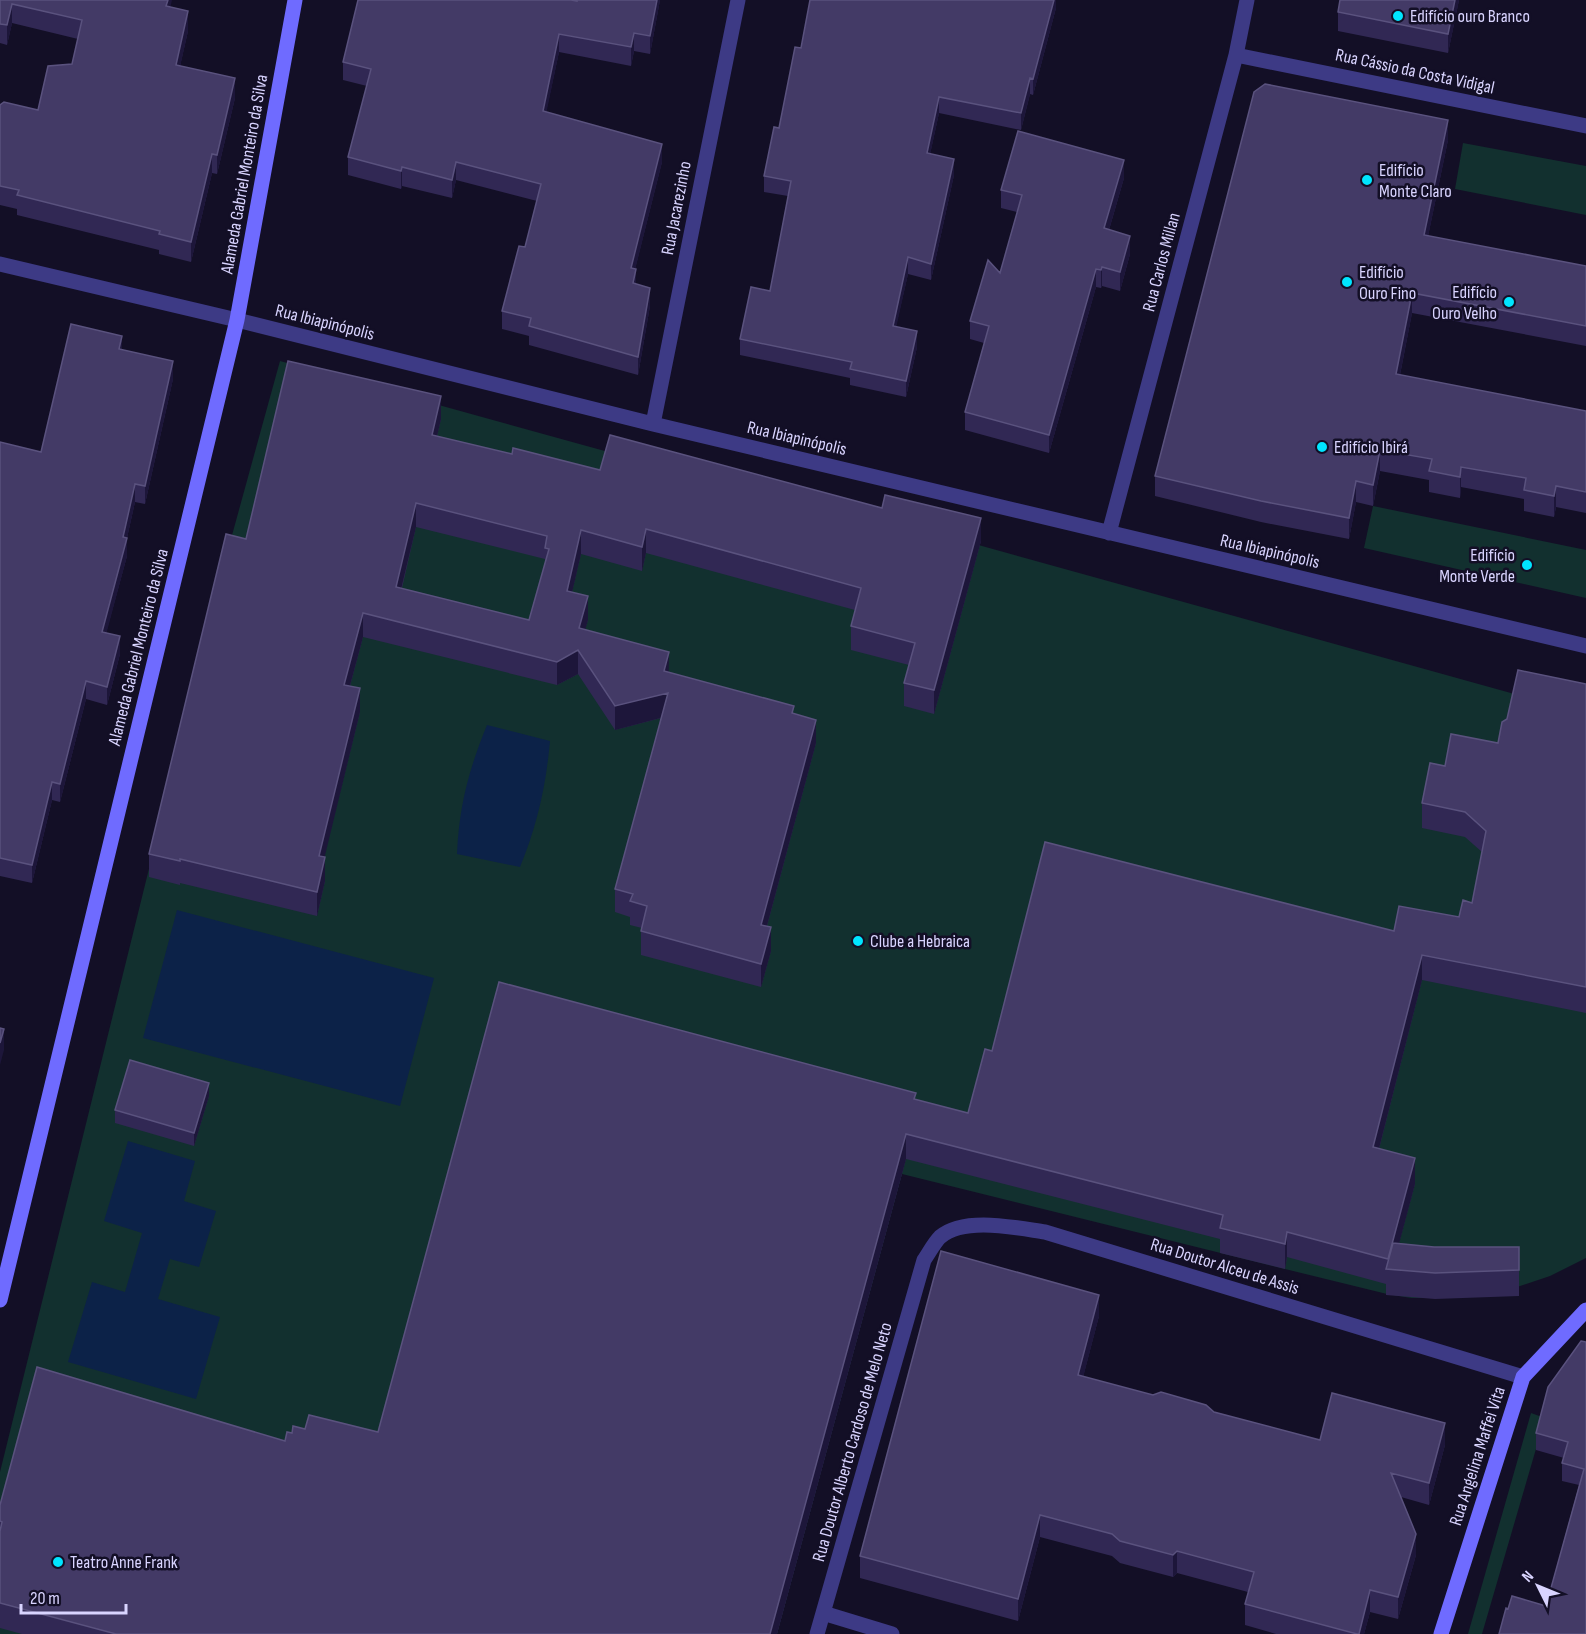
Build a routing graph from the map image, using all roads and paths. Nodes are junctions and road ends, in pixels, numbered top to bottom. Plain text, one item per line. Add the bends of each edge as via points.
1 (295, 0) edge
2 (738, 0) edge
3 (1247, 0) edge
4 (1236, 55) junction
5 (1586, 126) edge
6 (0, 264) edge
7 (237, 320) junction
8 (653, 424) junction
9 (1109, 533) junction
10 (1586, 646) edge
11 (924, 1260) joint
12 (0, 1300) edge
13 (1586, 1310) edge
14 (1523, 1377) junction
15 (823, 1613) junction
16 (817, 1634) edge
17 (892, 1634) edge
18 (1442, 1634) edge

1 - 7 street, Alameda Gabriel Monteiro da Silva
2 - 8 street, Rua Jacarezinho
3 - 4 street, Rua Carlos Millan
4 - 5 street, Rua Cássio da Costa Vidigal
4 - 9 street, Rua Carlos Millan
6 - 7 street, Rua Ibiapinópolis
7 - 8 street, Rua Ibiapinópolis
7 - 12 street, Alameda Gabriel Monteiro da Silva
8 - 9 street, Rua Ibiapinópolis
9 - 10 street, Rua Ibiapinópolis
11 - 14 street, Rua Doutor Alceu de Assis via 941,1237 957,1228 989,1225 1045,1232
11 - 15 street, Rua Doutor Alberto Cardoso de Melo Neto
13 - 14 street, Rua Angelina Maffei Vita
14 - 18 street, Rua Angelina Maffei Vita
15 - 16 street, Rua Doutor Alberto Cardoso de Melo Neto
15 - 17 street

